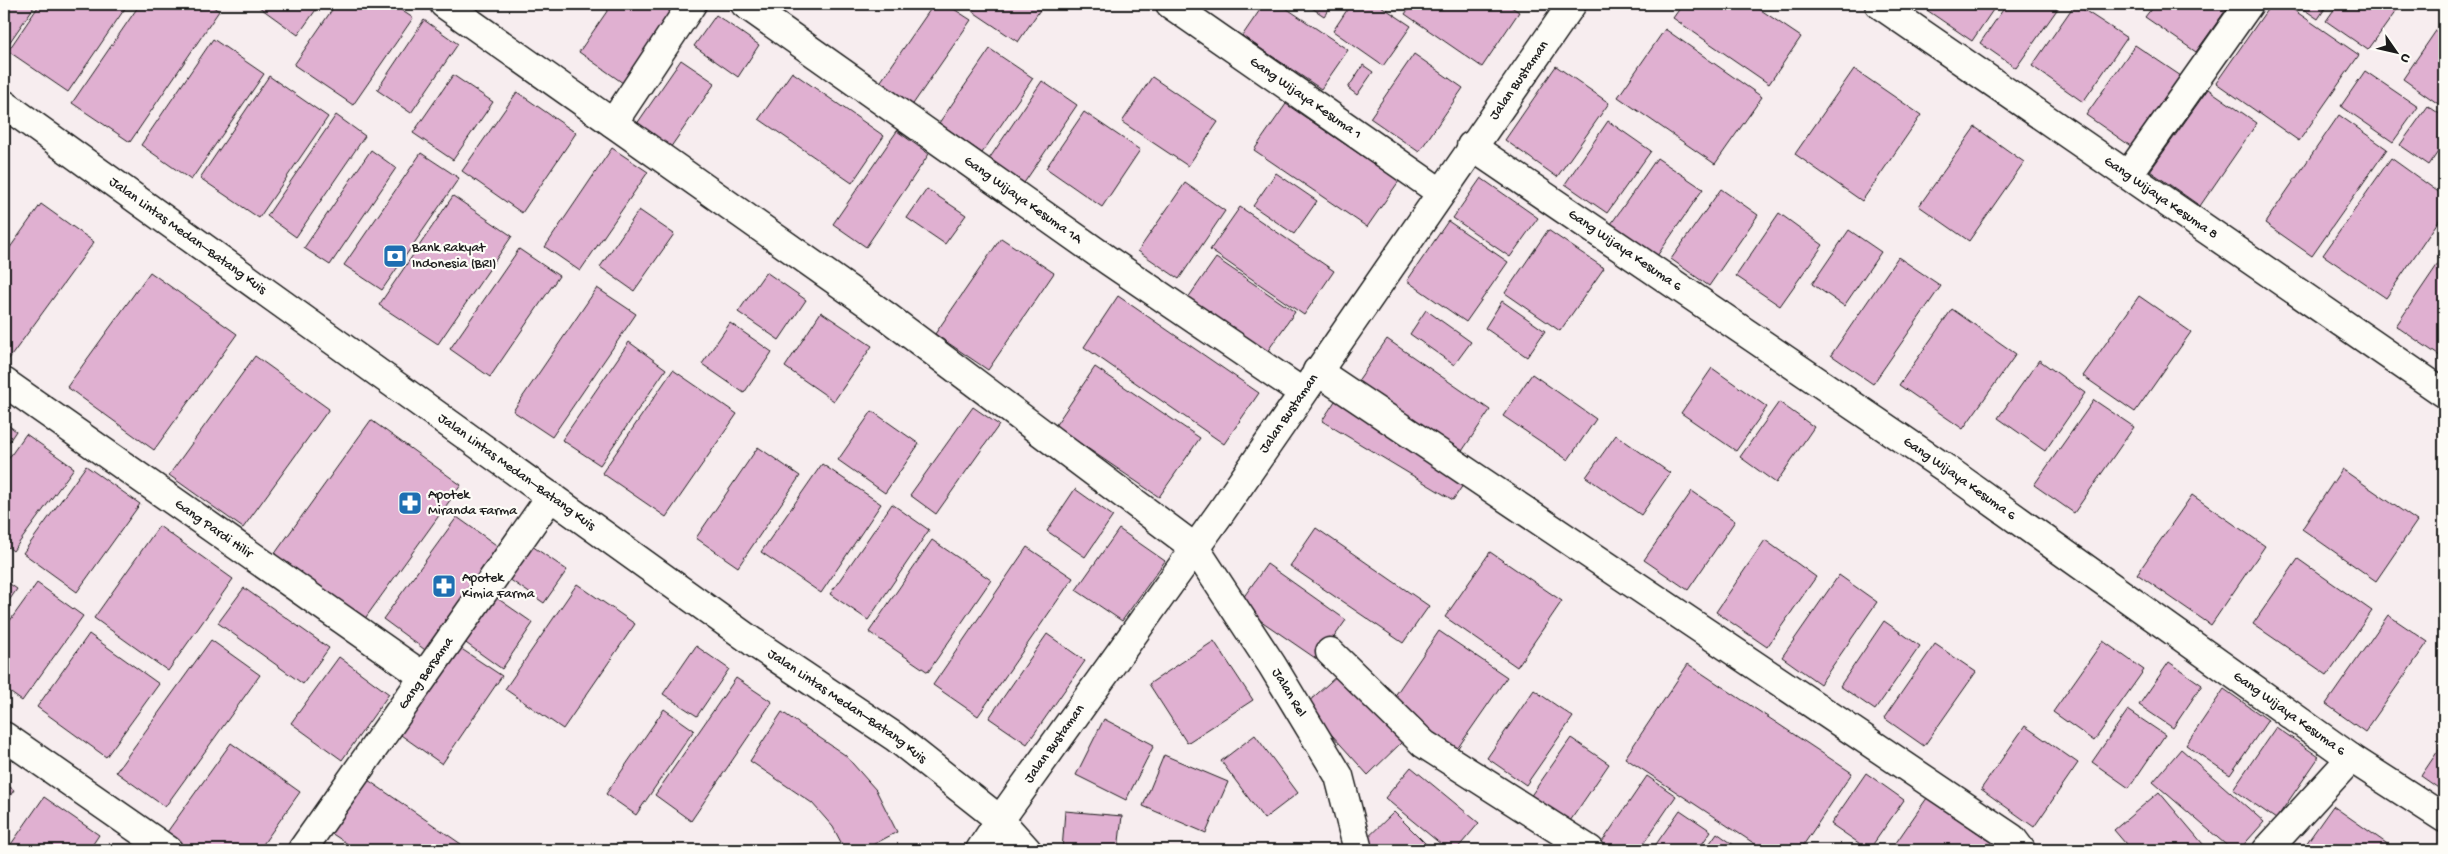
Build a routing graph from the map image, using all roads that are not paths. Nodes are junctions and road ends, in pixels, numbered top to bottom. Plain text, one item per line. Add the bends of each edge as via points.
1 (444, 4) edge
2 (692, 4) edge
3 (745, 4) edge
4 (1170, 4) edge
5 (1572, 4) edge
6 (1879, 4) edge
7 (2249, 4) edge
8 (4, 104) edge
9 (613, 123) junction
10 (1471, 146) junction
11 (2128, 175) junction
12 (1440, 192) junction
13 (1310, 381) junction
14 (4, 382) edge
15 (2444, 393) edge
16 (551, 496) junction
17 (1195, 548) junction
18 (1330, 652) dead end
19 (423, 676) junction
20 (4, 736) edge
21 (2351, 758) junction
22 (2444, 818) edge
23 (1000, 820) junction
24 (168, 850) edge
25 (302, 850) edge
26 (980, 850) edge
27 (1027, 850) edge
28 (1358, 850) edge
29 (1590, 850) edge
30 (2021, 850) edge
31 (2267, 850) edge

1 - 9 main road, Jalan Rel
2 - 9 main road
3 - 13 main road, Gang Wijaya Kesuma 1A via 1109,261
4 - 12 main road, Gang Wijaya Kesuma 1
5 - 10 main road, Jalan Bustaman
6 - 11 main road, Gang Wijaya Kesuma 8
7 - 11 main road
8 - 16 main road, Jalan Lintas Medan–Batang Kuis
9 - 17 main road, Jalan Rel via 886,316
10 - 12 main road, Jalan Bustaman
10 - 21 main road, Gang Wijaya Kesuma 6 via 1945,468
11 - 15 main road, Gang Wijaya Kesuma 8
12 - 13 main road, Jalan Bustaman
13 - 17 main road, Jalan Bustaman
13 - 30 main road, Gang Wijaya Kesuma 1A via 2004,832
14 - 19 main road, Gang Pardi Hilir
16 - 19 main road, Gang Bersama
16 - 23 main road, Jalan Lintas Medan–Batang Kuis via 753,642 895,737
17 - 23 main road, Jalan Bustaman
17 - 28 main road, Jalan Rel via 1339,776
18 - 29 main road via 1424,744
19 - 25 main road, Gang Bersama
20 - 24 main road
21 - 22 main road, Gang Wijaya Kesuma 6
21 - 31 main road
23 - 26 main road
23 - 27 main road, Jalan Lintas Medan–Batang Kuis

